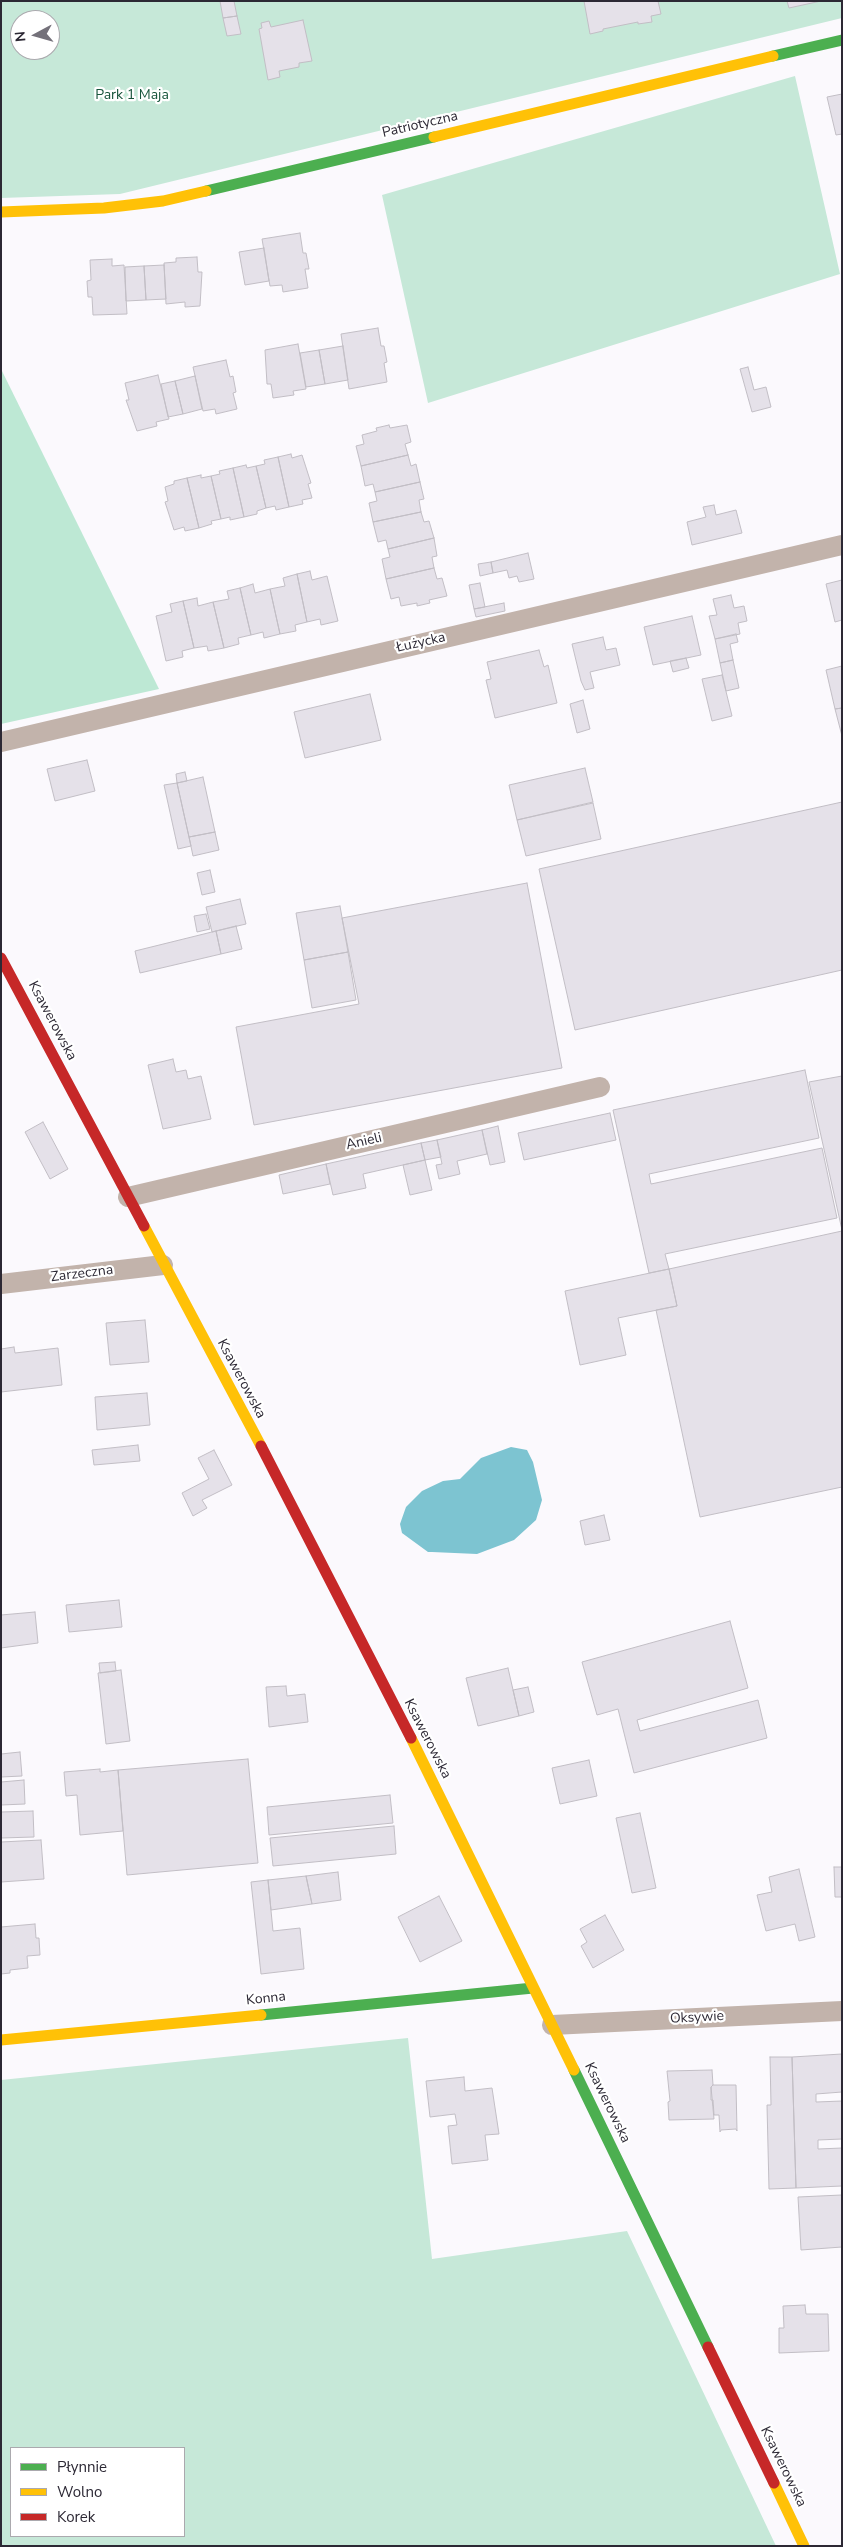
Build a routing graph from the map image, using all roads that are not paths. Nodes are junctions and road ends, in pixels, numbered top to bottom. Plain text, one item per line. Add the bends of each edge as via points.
1 (842, 40) edge
2 (1, 212) edge
3 (842, 545) edge
4 (1, 742) edge
5 (1, 958) edge
6 (600, 1087) dead end
7 (128, 1197) junction
8 (163, 1265) junction
9 (1, 1284) edge
10 (533, 1988) junction
11 (842, 2011) edge
12 (552, 2025) junction
13 (1, 2040) edge
14 (804, 2546) edge

1 - 2 street, Patriotyczna via 163,201 104,208
3 - 4 street, Łużycka
5 - 7 street, Ksawerowska
6 - 7 street, Anieli
7 - 8 street, Ksawerowska
8 - 9 street, Zarzeczna
8 - 10 street, Ksawerowska via 301,1522 478,1871
10 - 12 street, Ksawerowska
10 - 13 street, Konna
11 - 12 street, Oksywie
12 - 14 street, Ksawerowska

